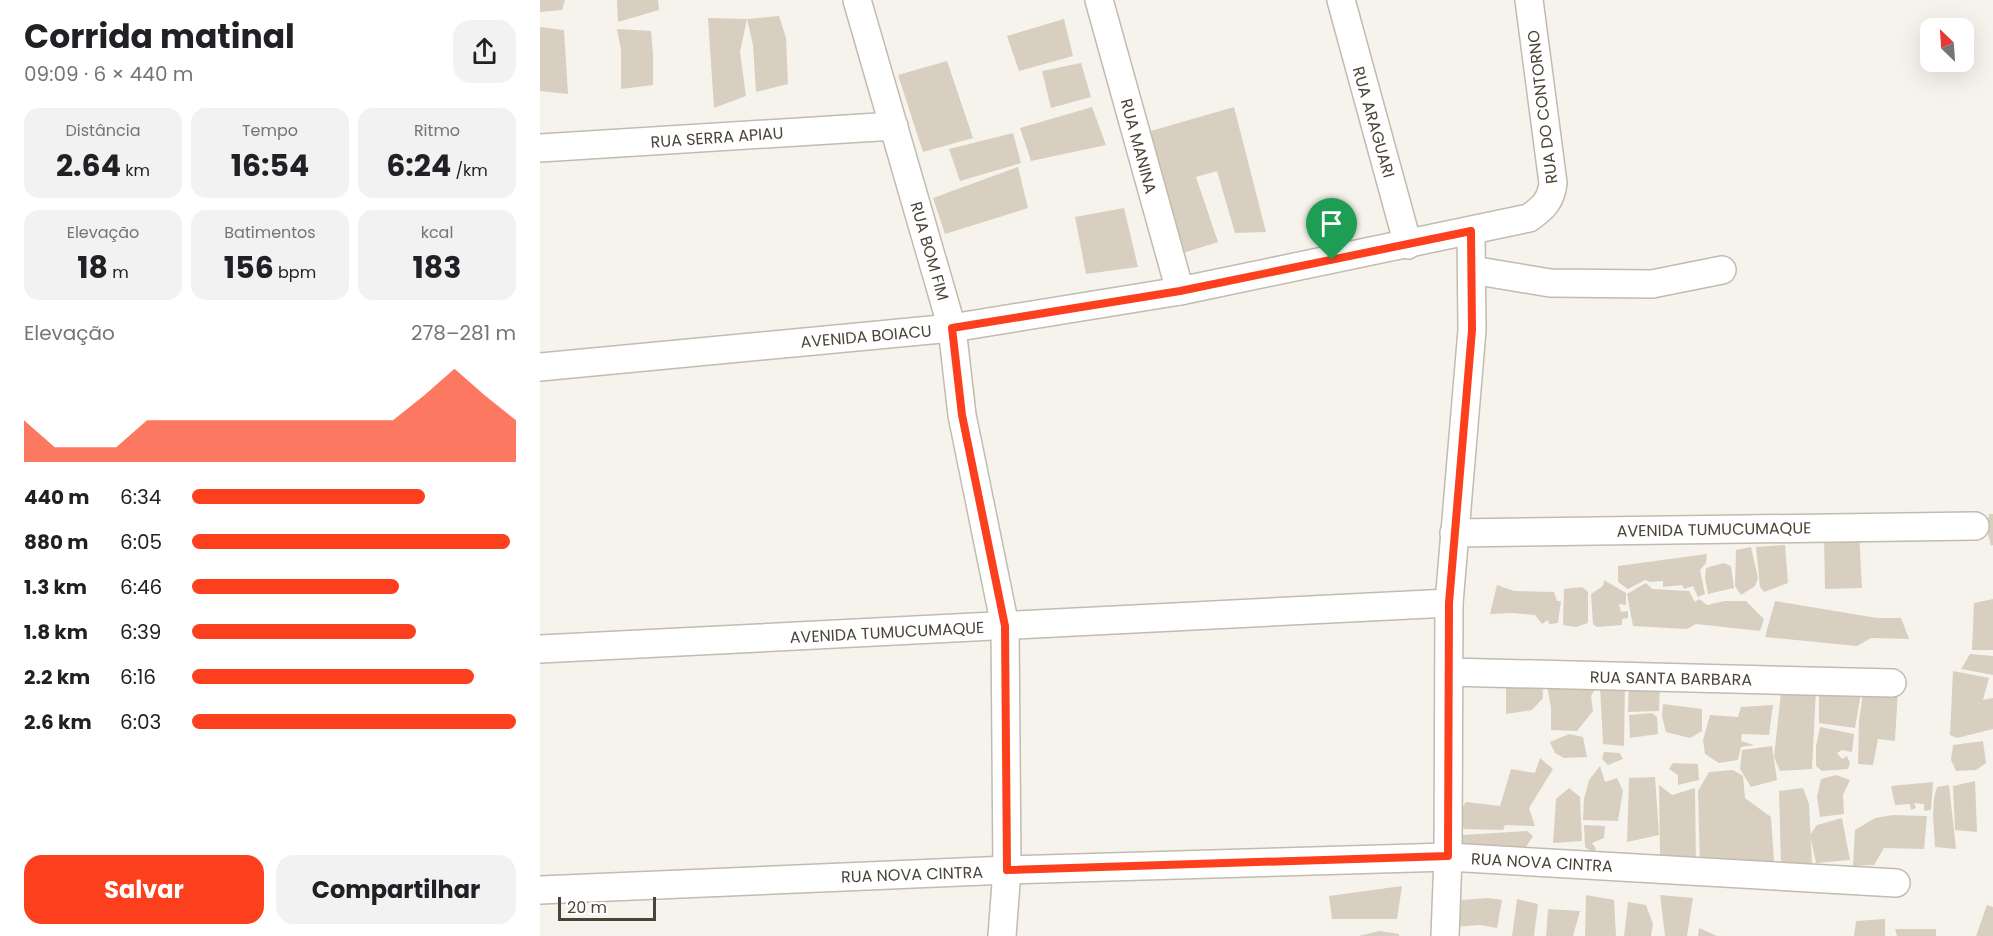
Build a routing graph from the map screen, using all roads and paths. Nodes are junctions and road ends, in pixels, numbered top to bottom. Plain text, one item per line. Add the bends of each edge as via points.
1 (857, 0) edge
2 (1099, 0) edge
3 (1341, 0) edge
4 (1529, 0) edge
5 (894, 126) junction
6 (540, 148) edge
7 (1471, 231) junction
8 (1408, 244) junction
9 (1472, 270) junction
10 (1722, 270) dead end
11 (1180, 291) junction
12 (952, 328) junction
13 (540, 367) edge
14 (1975, 526) dead end
15 (1454, 533) junction
16 (1449, 603) junction
17 (1005, 626) junction
18 (540, 649) edge
19 (1449, 672) junction
20 (1892, 683) dead end
21 (1448, 856) junction
22 (1007, 870) junction
23 (1896, 882) dead end
24 (540, 890) edge
25 (1002, 936) edge
26 (1445, 936) edge

1 - 5 street, RUA BOM FIM
2 - 11 street, RUA MANINA
3 - 8 street, RUA ARAGUARI
4 - 7 street, RUA DO CONTORNO via 1552,194 1545,206 1529,218
5 - 6 street, RUA SERRA APIAU
5 - 12 street, RUA BOM FIM
7 - 8 street, AVENIDA BOIACU
7 - 9 street
8 - 11 street, AVENIDA BOIACU
9 - 10 street via 1550,283 1652,284
9 - 15 street via 1472,330
11 - 12 street, AVENIDA BOIACU
12 - 13 street, AVENIDA BOIACU
12 - 17 street, RUA BOM FIM via 962,415
14 - 15 street, AVENIDA TUMUCUMAQUE
15 - 16 street
16 - 17 street, AVENIDA TUMUCUMAQUE
16 - 19 street
17 - 18 street, AVENIDA TUMUCUMAQUE
17 - 22 street, RUA BOM FIM
19 - 20 street, RUA SANTA BARBARA
19 - 21 street
21 - 22 street, RUA NOVA CINTRA
21 - 23 street, RUA NOVA CINTRA
21 - 26 street
22 - 24 street, RUA NOVA CINTRA
22 - 25 street, RUA BOM FIM

